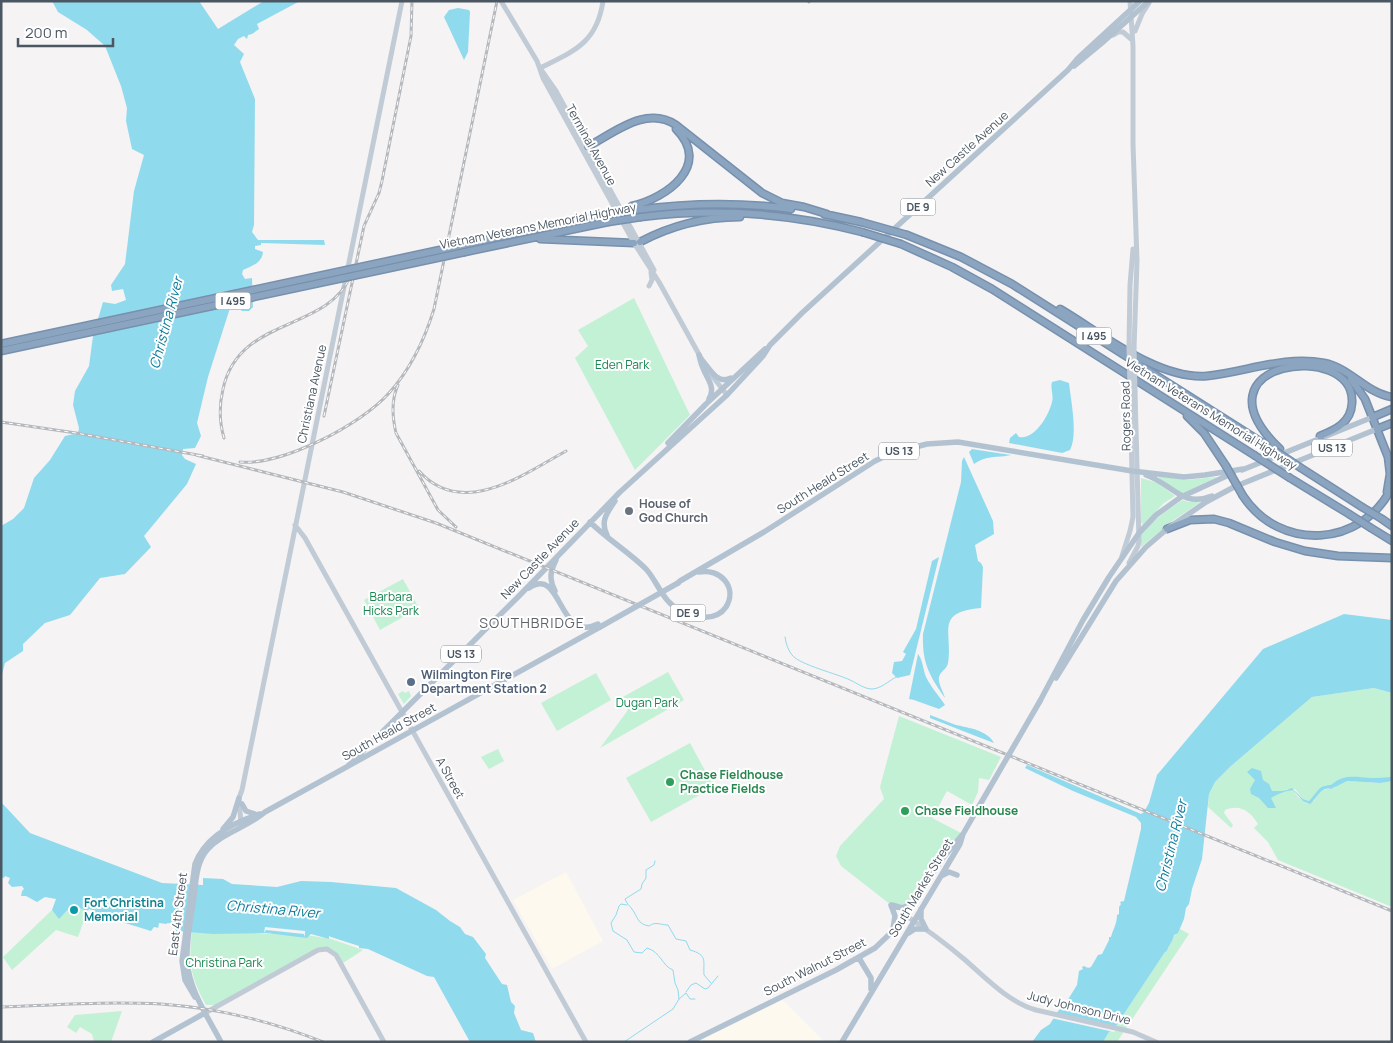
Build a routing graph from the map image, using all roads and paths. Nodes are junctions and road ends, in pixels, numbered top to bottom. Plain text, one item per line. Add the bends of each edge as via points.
1 (402, 1) edge
2 (501, 1) edge
3 (603, 1) edge
4 (1130, 1) edge
5 (1140, 1) edge
6 (1150, 1) edge
7 (1131, 13) junction
8 (1134, 31) junction
9 (1108, 38) junction
10 (1133, 46) junction
11 (540, 68) junction
12 (1068, 70) junction
13 (586, 149) junction
14 (634, 208) junction
15 (827, 214) junction
16 (794, 218) junction
17 (511, 242) junction
18 (637, 242) junction
19 (464, 248) junction
20 (642, 257) junction
21 (659, 282) junction
22 (1012, 284) junction
23 (649, 286) dead end
24 (1, 344) edge
25 (770, 344) junction
26 (1, 351) edge
27 (701, 358) junction
28 (1320, 362) junction
29 (746, 366) junction
30 (1152, 391) junction
31 (724, 392) junction
32 (1392, 398) edge
33 (706, 404) junction
34 (1392, 410) edge
35 (1373, 417) junction
36 (1392, 423) edge
37 (1377, 429) junction
38 (1321, 438) junction
39 (1277, 450) junction
40 (663, 452) junction
41 (1243, 469) junction
42 (1135, 471) junction
43 (1234, 487) junction
44 (1392, 487) edge
45 (620, 492) junction
46 (1181, 497) junction
47 (1379, 506) junction
48 (590, 522) junction
49 (295, 525) junction
50 (1392, 526) edge
51 (1167, 529) junction
52 (1139, 533) junction
53 (611, 541) junction
54 (1392, 541) edge
55 (558, 556) junction
56 (1392, 558) edge
57 (1121, 559) junction
58 (1126, 568) junction
59 (692, 574) junction
60 (519, 596) junction
61 (561, 604) junction
62 (599, 625) junction
63 (1046, 692) junction
64 (402, 712) junction
65 (412, 730) junction
66 (380, 734) junction
67 (384, 746) junction
68 (348, 766) junction
69 (240, 801) junction
70 (265, 812) junction
71 (242, 823) junction
72 (963, 834) junction
73 (217, 835) junction
74 (201, 855) junction
75 (957, 875) dead end
76 (940, 878) junction
77 (913, 903) junction
78 (921, 907) junction
79 (905, 916) junction
80 (913, 920) junction
81 (926, 928) junction
82 (891, 934) junction
83 (905, 935) junction
84 (189, 936) joint
85 (859, 958) junction
86 (870, 994) junction
87 (200, 1002) junction
88 (205, 1013) junction
89 (153, 1042) edge
90 (222, 1042) edge
91 (384, 1042) edge
92 (586, 1042) edge
93 (690, 1042) edge
94 (842, 1042) edge
95 (1156, 1042) edge

1 - 49 street, Christiana Avenue
2 - 11 street, Terminal Avenue
3 - 11 street via 600,18 588,39
4 - 7 street
5 - 7 main road, New Castle Avenue / DE 9
6 - 7 main road, New Castle Avenue / DE 9
6 - 8 street
7 - 8 street, Rogers Road
7 - 9 main road, New Castle Avenue / DE 9
7 - 10 street, Rogers Road
7 - 12 main road, New Castle Avenue / DE 9
8 - 10 street, Rogers Road
9 - 10 street via 1124,32
9 - 12 main road, New Castle Avenue / DE 9
10 - 42 street, Rogers Road, bridge via 1137,262 1132,347
11 - 13 street, Terminal Avenue
12 - 25 main road, New Castle Avenue / DE 9
13 - 14 highway via 647,120 664,122 680,133 688,155 682,177 663,194
13 - 15 highway via 640,119 666,119 762,194 782,203
13 - 18 street, Terminal Avenue
14 - 15 highway, Vietnam Veterans Memorial Highway / I 495 via 716,204
14 - 19 highway, Vietnam Veterans Memorial Highway / I 495, bridge
15 - 22 highway, Vietnam Veterans Memorial Highway / I 495, bridge via 907,235 961,257
16 - 17 highway, Vietnam Veterans Memorial Highway / I 495, bridge via 720,212 641,217
16 - 18 highway via 695,220
16 - 30 highway, Vietnam Veterans Memorial Highway / I 495, bridge via 862,232 942,262 983,283
17 - 18 highway via 548,239
17 - 19 highway, Vietnam Veterans Memorial Highway / I 495
18 - 20 street, Terminal Avenue
18 - 21 street, Terminal Avenue
19 - 24 highway, Vietnam Veterans Memorial Highway / I 495, bridge
19 - 26 highway, Vietnam Veterans Memorial Highway / I 495, bridge
20 - 21 street, Terminal Avenue
20 - 23 street via 652,275
21 - 27 street, Terminal Avenue
22 - 28 highway via 1033,292 1144,360 1172,372 1204,376 1285,362
22 - 39 highway, Vietnam Veterans Memorial Highway / I 495
25 - 29 main road, New Castle Avenue / DE 9
25 - 31 main road, New Castle Avenue / DE 9 via 763,356
27 - 29 main road via 717,378 724,381
27 - 31 street, Terminal Avenue
27 - 33 main road via 712,386
28 - 32 highway via 1338,368 1376,393
28 - 35 highway via 1354,382
29 - 31 main road, New Castle Avenue / DE 9
30 - 47 highway, bridge via 1196,424 1256,512 1287,532 1307,536 1328,535 1350,528
30 - 54 highway, Vietnam Veterans Memorial Highway / I 495, bridge
31 - 33 main road, New Castle Avenue / DE 9
31 - 40 main road, New Castle Avenue / DE 9
33 - 40 main road, New Castle Avenue / DE 9
34 - 35 highway, US 13
35 - 37 highway
35 - 38 main road, US 13
36 - 37 highway, US 13
37 - 43 main road, US 13
37 - 47 highway via 1390,470 1387,490
38 - 39 highway via 1341,426 1350,415 1352,401 1348,386 1339,376 1322,369 1303,366 1279,368 1260,382 1252,404 1258,424
38 - 41 main road, US 13
39 - 50 highway, Vietnam Veterans Memorial Highway, bridge
40 - 45 main road, New Castle Avenue / DE 9
41 - 42 main road, South Heald Street / US 13 via 1184,477
41 - 46 main road, South Market Street
42 - 46 main road, South Heald Street / US 13 via 1155,478
42 - 52 street, Rogers Road
42 - 57 street, Rogers Road via 1133,517
42 - 59 main road, South Heald Street / US 13 via 958,442 927,444 875,461
43 - 46 main road, US 13 via 1197,500
43 - 51 main road, South Market Street
44 - 47 highway
45 - 48 main road, New Castle Avenue / DE 9
45 - 53 main road, DE 9 via 604,521
46 - 52 main road, South Market Street via 1156,515
48 - 53 main road
48 - 55 main road, New Castle Avenue / DE 9
49 - 64 street, A Street
49 - 69 street, Christiana Avenue
51 - 56 highway via 1190,520 1214,519 1305,551
51 - 58 main road, South Market Street
52 - 57 main road, South Market Street
52 - 58 street, Rogers Road via 1138,546
53 - 59 main road, DE 9 via 645,568 674,606 700,618 719,614 729,599 729,589 724,580 710,571
55 - 60 main road, New Castle Avenue / DE 9
55 - 61 main road via 550,579
57 - 63 main road, South Market Street via 1075,634
58 - 63 main road, South Market Street
59 - 62 main road, South Heald Street / US 13, bridge
60 - 61 main road, US 13 via 535,585 544,584
60 - 64 main road, New Castle Avenue / US 13
61 - 62 main road, US 13 via 566,616 581,626
62 - 65 main road, South Heald Street / US 13
63 - 72 main road, South Market Street, bridge
64 - 65 street, A Street
64 - 66 main road, New Castle Avenue / US 13
65 - 67 main road, South Heald Street / US 13
65 - 92 street, A Street
66 - 67 main road via 375,743 379,748
66 - 68 main road, New Castle Avenue / US 13
67 - 68 main road, South Heald Street / US 13
68 - 70 main road, South Heald Street / US 13
69 - 70 main road via 249,813
69 - 71 street, Christiana Avenue
69 - 73 main road via 230,821
70 - 71 main road, South Heald Street / US 13
71 - 73 main road, South Heald Street / US 13
71 - 74 main road, South Heald Street / US 13
72 - 76 main road, South Market Street
72 - 77 main road, South Walnut Street
73 - 74 main road, South Heald Street / US 13
74 - 84 main road, South Heald Street / US 13
74 - 87 main road, East 4th Street / US 13 via 193,870 182,966 185,980
75 - 76 main road via 949,872
76 - 78 main road, South Market Street
77 - 79 main road, South Walnut Street
77 - 82 main road via 902,908 891,905 896,921
78 - 80 main road, South Market Street
78 - 81 main road via 921,919
79 - 80 street, Judy Johnson Drive
79 - 82 main road, South Walnut Street
80 - 81 street, Judy Johnson Drive
80 - 83 main road, South Market Street
81 - 83 main road via 915,929
81 - 95 street, Judy Johnson Drive via 1013,999 1030,1008 1127,1030
82 - 85 main road, South Walnut Street
83 - 86 main road, South Market Street
84 - 87 main road, East 4th Street / US 13 via 188,964
85 - 86 main road via 871,978
85 - 93 main road, South Walnut Street
86 - 94 main road, South Market Street
87 - 88 main road, East 4th Street / US 13
88 - 89 main road
88 - 90 main road, East 4th Street / US 13
88 - 91 street via 318,950 327,949 336,955

